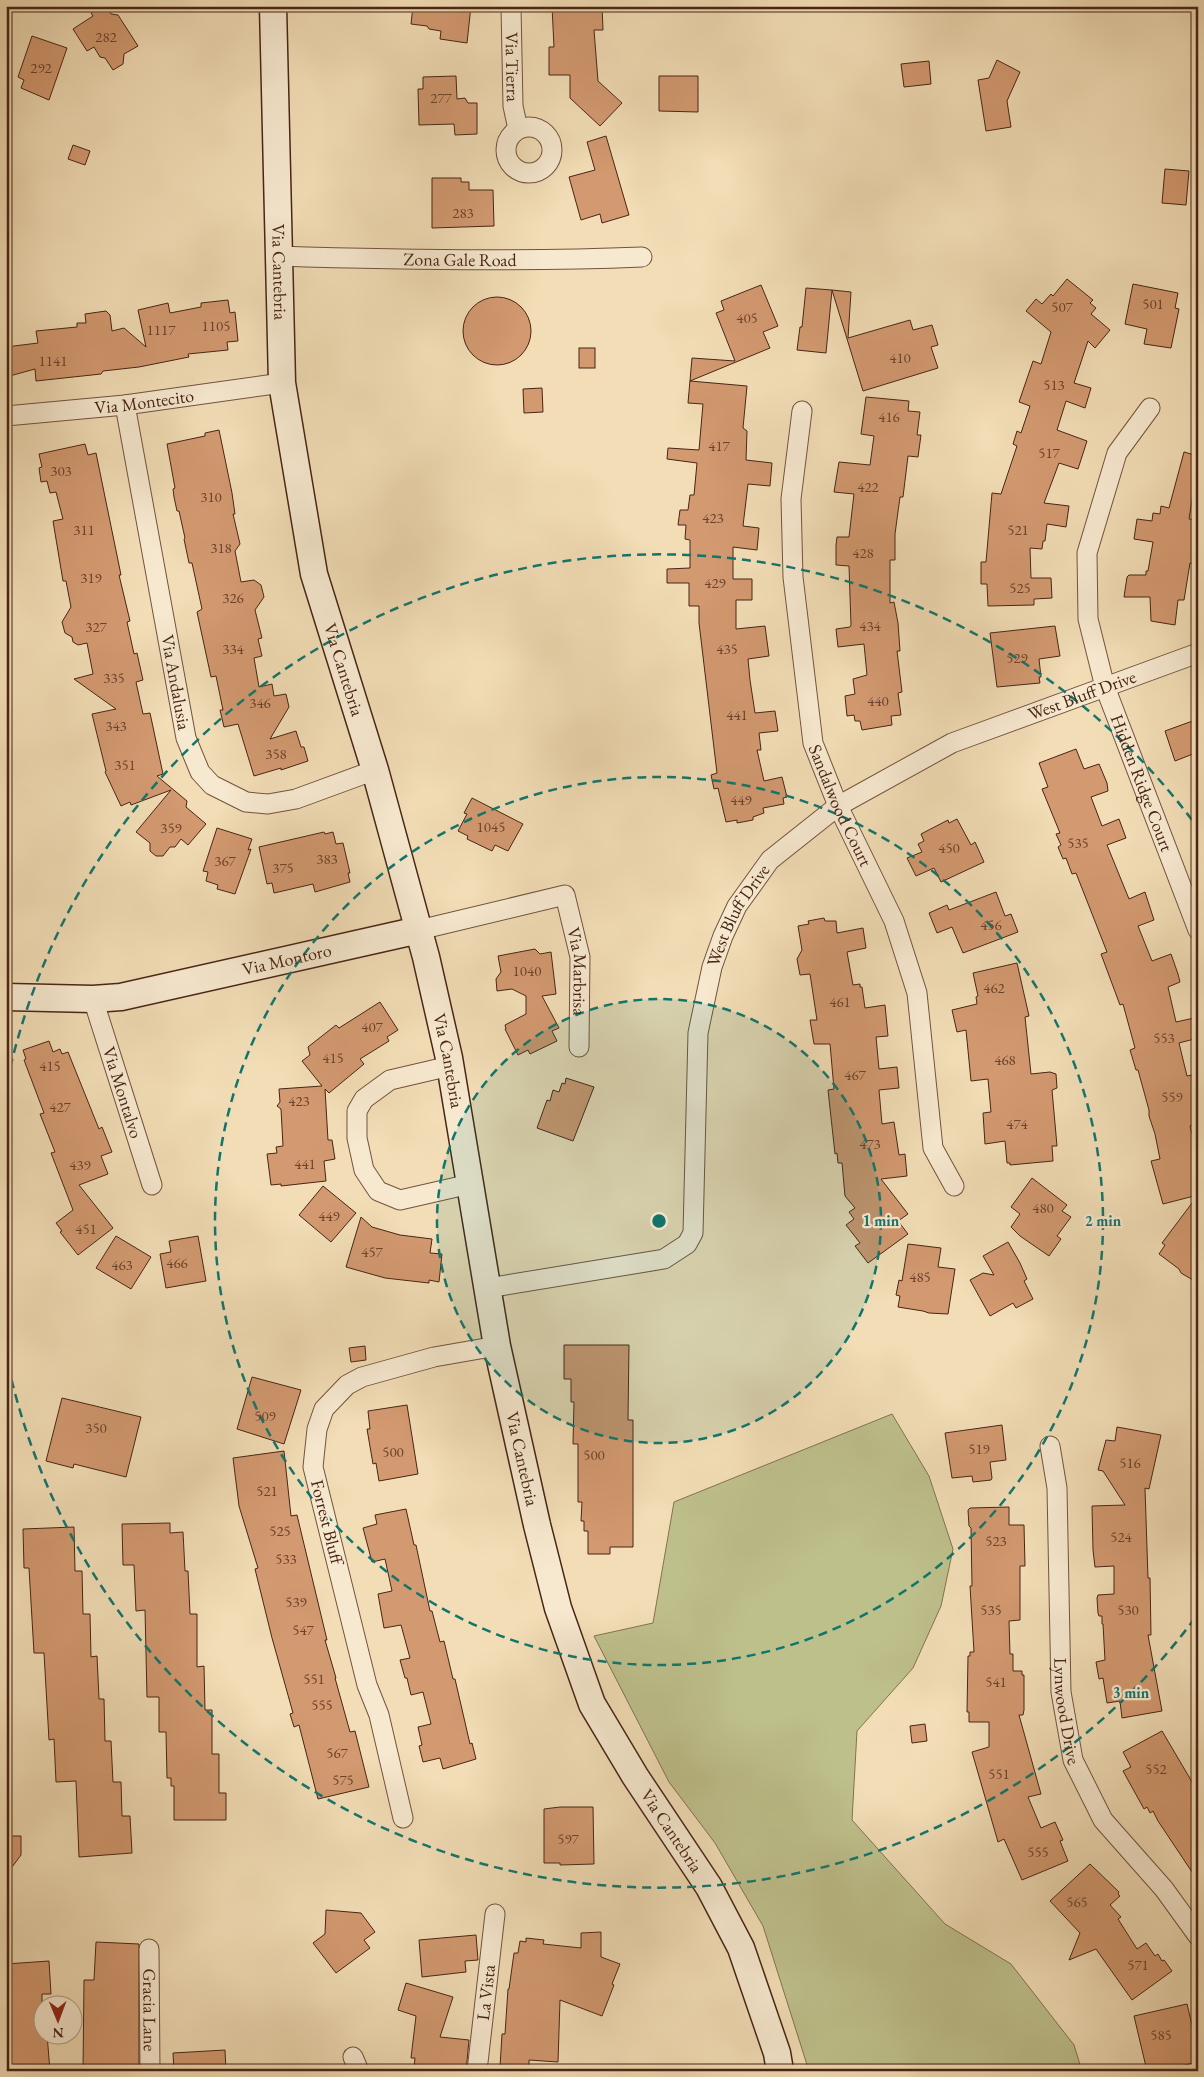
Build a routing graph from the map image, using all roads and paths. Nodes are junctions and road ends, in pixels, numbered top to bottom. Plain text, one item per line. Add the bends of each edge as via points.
1 (273, 6) edge
2 (511, 6) edge
3 (518, 129) dead end
4 (278, 256) junction
5 (642, 257) dead end
6 (282, 382) junction
7 (125, 405) junction
8 (1150, 408) dead end
9 (802, 411) dead end
10 (6, 416) edge
11 (1198, 653) edge
12 (1105, 687) junction
13 (375, 770) junction
14 (838, 806) junction
15 (565, 895) joint
16 (419, 930) junction
17 (1198, 930) edge
18 (6, 997) edge
19 (94, 999) junction
20 (579, 1047) dead end
21 (450, 1066) junction
22 (470, 1184) junction
23 (152, 1185) dead end
24 (954, 1186) dead end
25 (488, 1288) junction
26 (498, 1346) junction
27 (1050, 1446) dead end
28 (403, 1818) dead end
29 (496, 1914) dead end
30 (1198, 1936) edge
31 (150, 1949) dead end
32 (150, 2071) edge
33 (477, 2071) edge
34 (780, 2071) edge

1 - 4 main road, Via Cantebria
2 - 3 street, Via Tierra via 514,106
4 - 5 street, Zona Gale Road via 448,261
4 - 6 main road, Via Cantebria
6 - 7 street, Via Montecito
6 - 13 main road, Via Cantebria via 314,574
7 - 10 street, Via Montecito
7 - 13 street, Via Andalusia via 186,738 200,772 212,785 246,802 268,804 296,800
8 - 12 street, Hidden Ridge Court via 1117,453 1087,553 1088,619
9 - 14 street, Sandalwood Court via 791,499 793,577 813,743
11 - 12 street, West Bluff Drive
12 - 14 street, West Bluff Drive via 952,743
12 - 17 street, Hidden Ridge Court
13 - 16 main road, Via Cantebria
14 - 24 street, Sandalwood Court via 894,920 917,993 933,1148
14 - 25 street, West Bluff Drive via 770,860 737,906 712,967 698,1033 693,1233 687,1244 664,1258
15 - 16 street, Via Montoro
15 - 20 street, Via Marbrisa via 580,957
16 - 19 main road, Via Montoro via 121,997
16 - 21 main road, Via Cantebria
18 - 19 main road, Via Montoro
19 - 23 street, Via Montalvo
21 - 22 main road, Via Cantebria
21 - 22 street via 390,1080 364,1099 357,1111 357,1138 364,1170 378,1190 392,1197 400,1200
22 - 25 main road, Via Cantebria
25 - 26 main road, Via Cantebria
26 - 28 street, Forrest Bluff via 434,1357 347,1384 324,1409 316,1429 313,1467
26 - 34 main road, Via Cantebria via 555,1599 592,1704 709,1888 742,1948
27 - 30 street, Lynwood Drive via 1057,1488 1060,1692 1073,1760 1103,1820 1164,1889
29 - 33 street, La Vista
31 - 32 street, Gracia Lane

